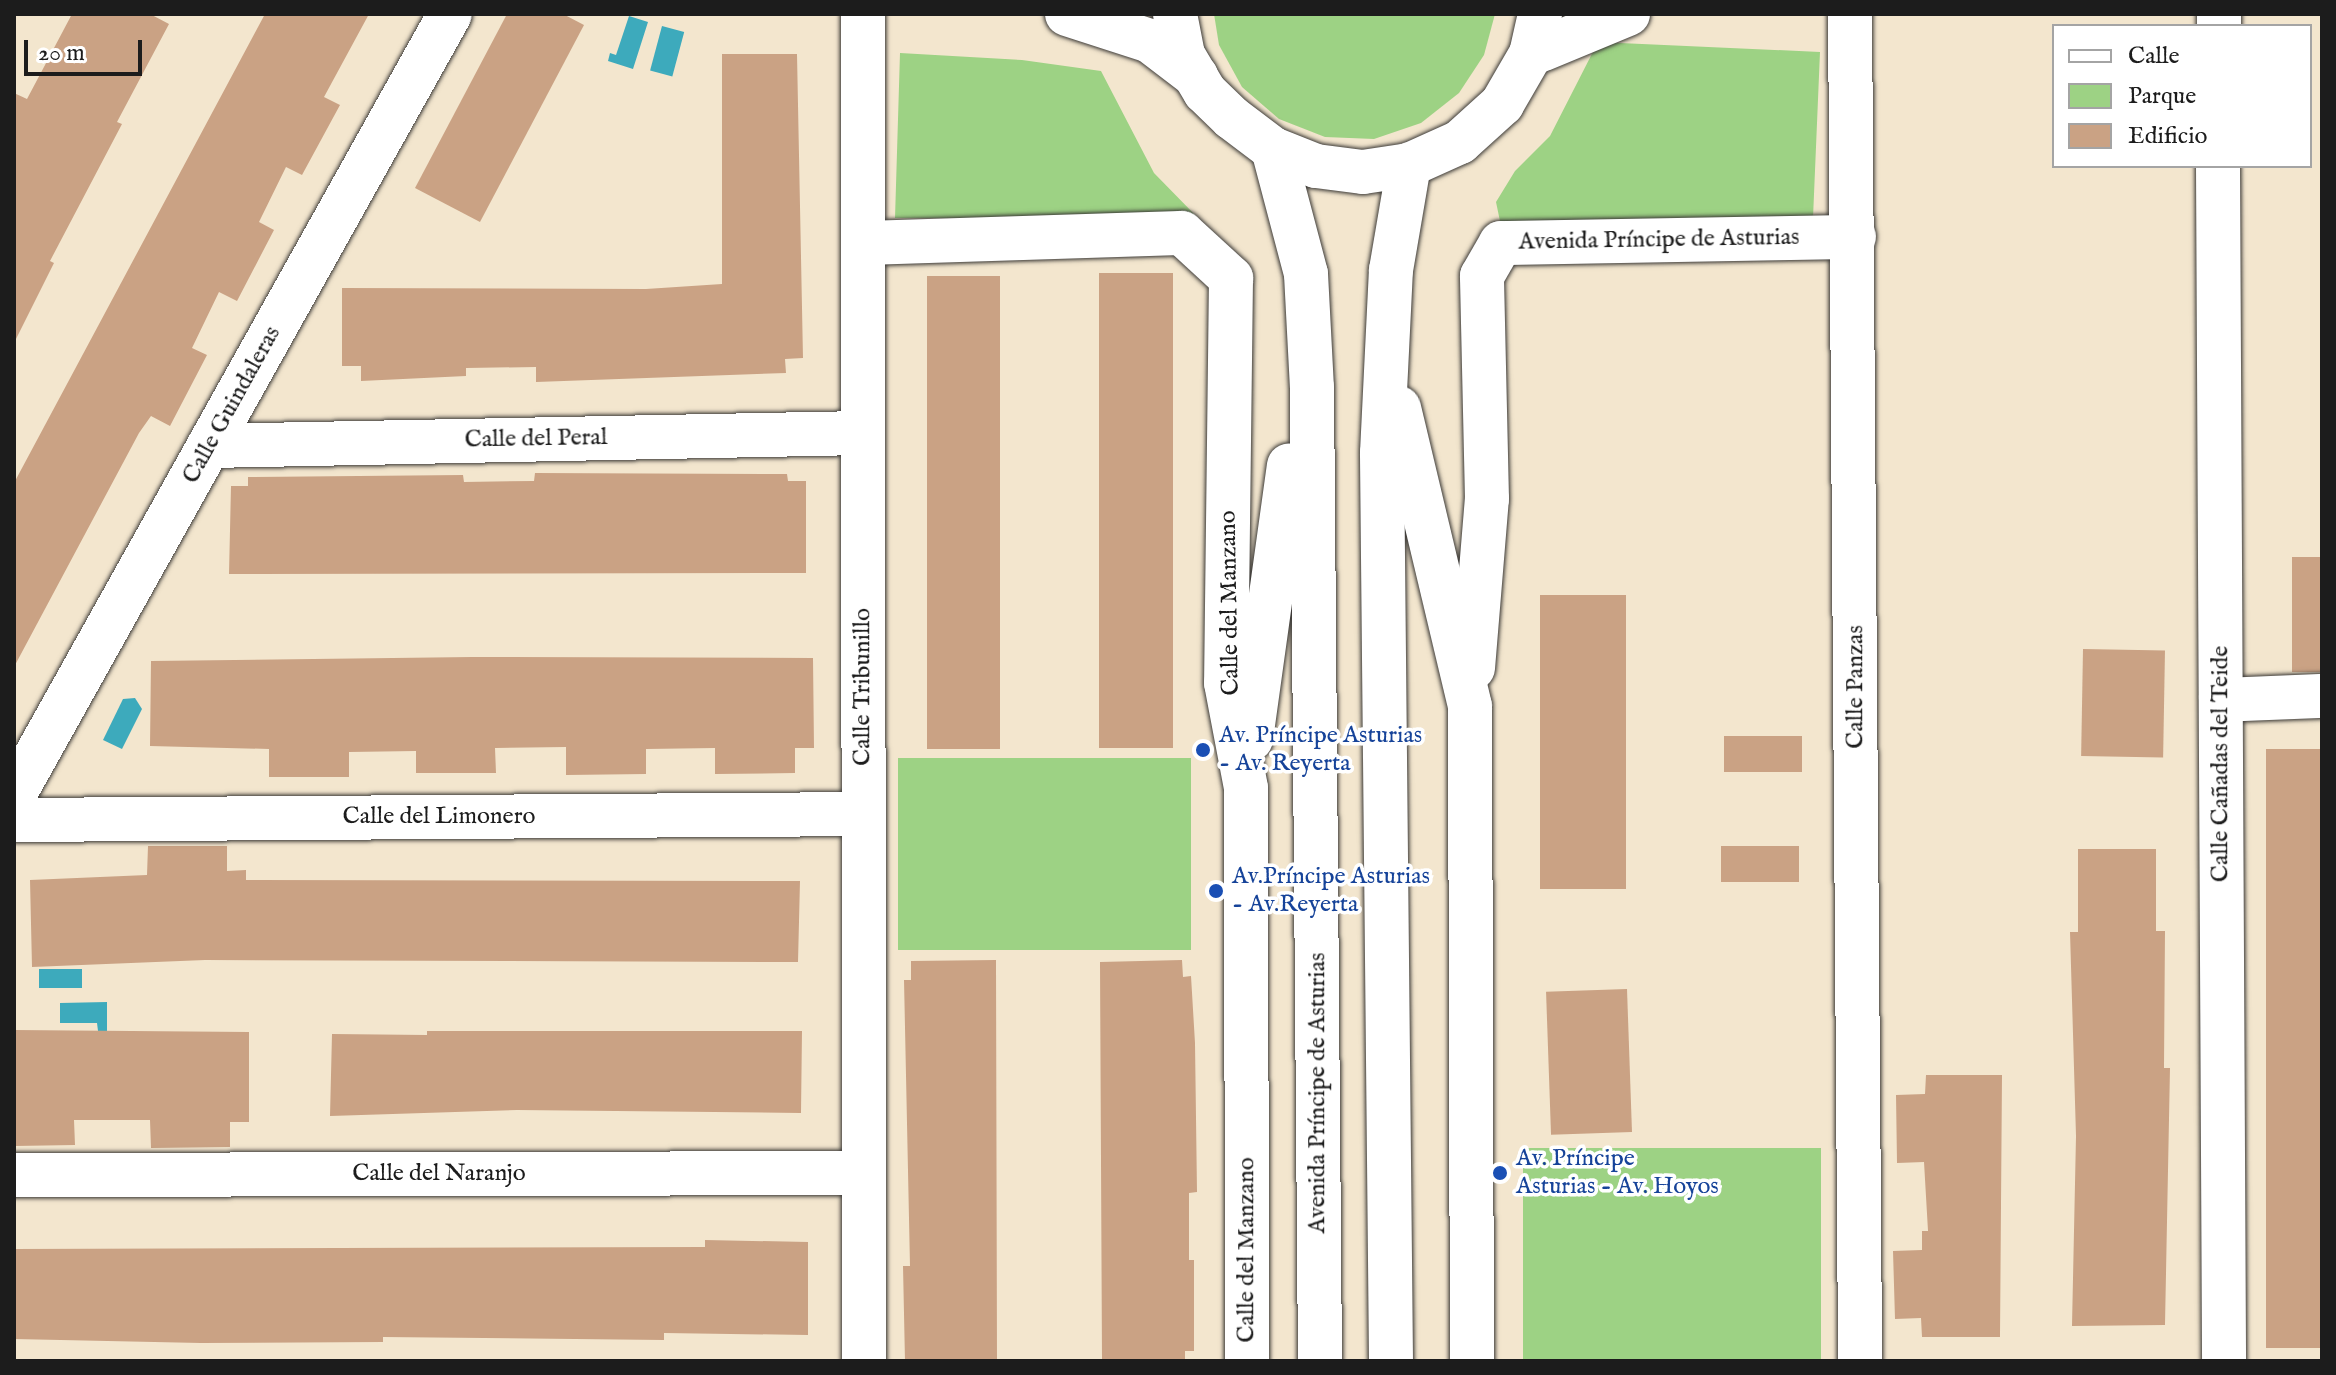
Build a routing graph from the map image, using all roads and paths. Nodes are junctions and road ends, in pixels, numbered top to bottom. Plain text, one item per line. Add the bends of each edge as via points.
1 (450, 14) edge
2 (863, 14) edge
3 (1067, 14) edge
4 (1175, 14) edge
5 (1628, 14) edge
6 (1850, 14) edge
7 (1535, 34) edge
8 (1196, 76) junction
9 (1273, 149) junction
10 (1409, 165) junction
11 (2218, 168) edge
12 (1854, 237) junction
13 (864, 243) junction
14 (1307, 297) junction
15 (1389, 364) junction
16 (863, 433) junction
17 (209, 446) junction
18 (2322, 696) edge
19 (2221, 700) junction
20 (1470, 706) junction
21 (1246, 788) junction
22 (14, 795) edge
23 (863, 814) junction
24 (14, 820) edge
25 (864, 1173) junction
26 (14, 1175) edge
27 (864, 1361) edge
28 (1247, 1361) edge
29 (1320, 1361) edge
30 (1391, 1361) edge
31 (1472, 1361) edge
32 (1860, 1361) edge
33 (2224, 1361) edge

1 - 17 street, Calle Guindaleras
2 - 13 street, Calle Tribunillo
3 - 8 street via 1150,41
4 - 8 street via 1183,55
5 - 7 street
6 - 12 street, Calle Panzas
7 - 10 street via 1502,104 1460,142
8 - 9 street via 1232,118
9 - 10 street via 1316,166 1347,170
9 - 14 street, Avenida Príncipe de Asturias via 1297,226
10 - 15 street, Avenida Príncipe de Asturias via 1391,270
11 - 19 street, Calle Cañadas del Teide
12 - 20 street, Avenida Príncipe de Asturias via 1501,243 1482,276 1487,499
12 - 32 street, Calle Panzas
13 - 16 street, Calle Tribunillo
13 - 21 street, Calle del Manzano via 1182,233 1231,278 1226,683
14 - 21 street, Avenida Príncipe de Asturias via 1278,569 1256,684
14 - 29 street, Avenida Príncipe de Asturias
15 - 20 street, Avenida Príncipe de Asturias
15 - 30 street, Avenida Príncipe de Asturias via 1382,453
16 - 17 street, Calle del Peral
16 - 23 street, Calle Tribunillo
17 - 22 street, Calle Guindaleras
18 - 19 street
19 - 33 street, Calle Cañadas del Teide
20 - 31 street, Avenida Príncipe de Asturias
21 - 28 street, Calle del Manzano
23 - 24 street, Calle del Limonero
23 - 25 street, Calle Tribunillo
25 - 26 street, Calle del Naranjo
25 - 27 street, Calle Tribunillo

